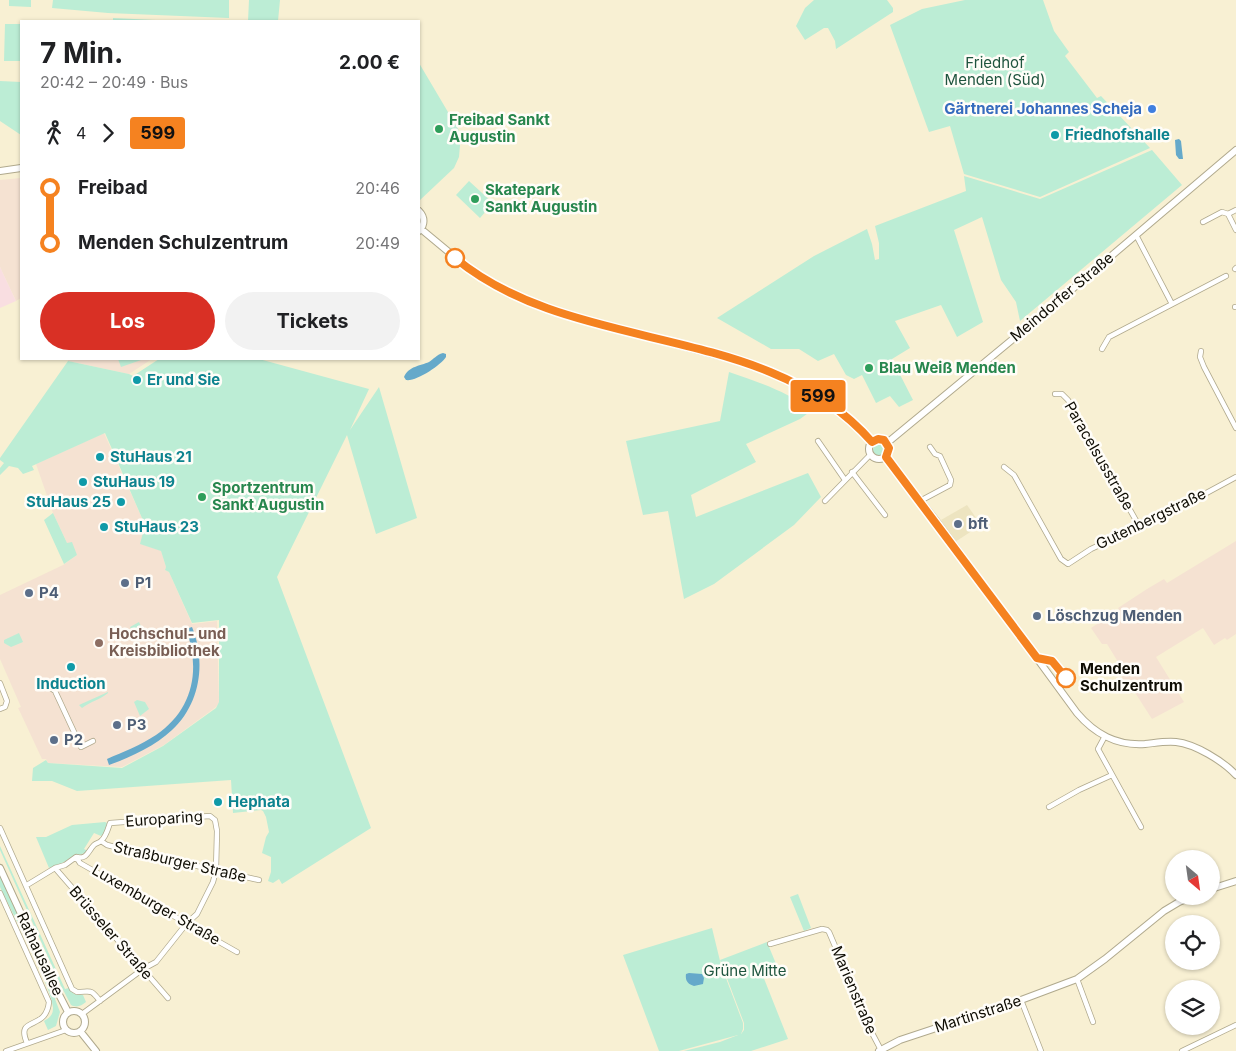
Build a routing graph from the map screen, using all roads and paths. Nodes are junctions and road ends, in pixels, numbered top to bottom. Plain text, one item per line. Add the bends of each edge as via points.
1 (1236, 150) edge
2 (20, 168) edge
3 (0, 171) edge
4 (1236, 210) edge
5 (420, 213) edge
6 (1228, 214) junction
7 (1203, 222) dead end
8 (420, 230) edge
9 (1236, 230) edge
10 (1136, 235) junction
11 (1226, 276) dead end
12 (1172, 304) junction
13 (1102, 349) dead end
14 (1201, 351) dead end
15 (1055, 394) dead end
16 (1236, 428) edge
17 (818, 441) dead end
18 (872, 442) junction
19 (887, 443) junction
20 (930, 447) dead end
21 (870, 455) junction
22 (886, 457) junction
23 (1004, 466) dead end
24 (852, 472) junction
25 (1236, 477) edge
26 (844, 480) junction
27 (825, 501) dead end
28 (920, 501) junction
29 (885, 515) dead end
30 (1138, 524) junction
31 (0, 683) edge
32 (49, 687) dead end
33 (0, 709) edge
34 (1105, 736) junction
35 (93, 741) dead end
36 (1112, 775) junction
37 (1236, 775) edge
38 (1049, 807) dead end
39 (1141, 826) dead end
40 (0, 828) edge
41 (101, 841) junction
42 (76, 857) junction
43 (0, 868) edge
44 (55, 868) junction
45 (216, 870) junction
46 (259, 880) dead end
47 (1236, 881) edge
48 (27, 884) junction
49 (1220, 886) edge
50 (0, 893) edge
51 (1174, 905) edge
52 (187, 923) junction
53 (770, 944) dead end
54 (238, 952) dead end
55 (142, 969) junction
56 (1077, 979) junction
57 (168, 998) dead end
58 (1021, 1000) junction
59 (100, 1001) junction
60 (68, 1012) junction
61 (82, 1014) junction
62 (1093, 1022) dead end
63 (1236, 1025) edge
64 (66, 1030) junction
65 (80, 1031) junction
66 (27, 1043) junction
67 (880, 1050) edge
68 (6, 1051) edge
69 (96, 1051) edge
70 (1042, 1051) edge
71 (1182, 1051) edge

1 - 10 main road, Meindorfer Straße
2 - 3 main road
4 - 6 street
5 - 8 main road via 424,220
6 - 7 street via 1222,212
6 - 9 street
8 - 18 main road via 468,268 527,301 562,314 731,359 781,376 825,401
10 - 12 street
10 - 19 main road, Meindorfer Straße
11 - 12 street
12 - 13 street via 1109,337
14 - 16 street via 1204,367
15 - 30 street, Paracelsusstraße via 1062,394 1070,403
17 - 26 street
18 - 19 main road via 881,439
18 - 21 main road via 868,450
19 - 22 main road via 889,451
20 - 28 street via 940,456 951,480 950,485
21 - 22 main road via 878,460
21 - 24 street
22 - 28 main road
23 - 30 street, Gutenbergstraße via 1014,474 1061,559 1068,564
24 - 26 street
24 - 29 street
25 - 30 street, Gutenbergstraße
26 - 27 street
28 - 34 main road via 1080,716
31 - 33 street via 7,702
32 - 35 street via 55,691 80,747
34 - 36 street via 1098,749
34 - 37 main road via 1130,744 1184,744 1205,753
36 - 38 street
36 - 39 street
40 - 48 street
41 - 42 street, Europaring via 87,855
41 - 45 street, Straßburger Straße
41 - 45 street, Europaring via 110,823 210,816 216,825
42 - 44 street, Europaring
42 - 52 street, Luxemburger Straße via 80,863
43 - 60 main road, Rathausallee
44 - 48 street, Europaring
44 - 55 street, Brüsseler Straße
45 - 46 street, Straßburger Straße
45 - 52 street, Europaring via 197,914
47 - 49 main road
48 - 59 street via 72,989 77,992 88,990
50 - 66 street, Rathausallee via 49,1002 42,1019 23,1030
51 - 56 main road, Martinstraße
52 - 54 street, Luxemburger Straße
52 - 55 street, Europaring via 156,962
53 - 67 street, Marienstraße via 822,929 830,932
55 - 57 street, Brüsseler Straße
55 - 59 street, Europaring
56 - 58 main road, Martinstraße
56 - 62 street
58 - 67 main road, Martinstraße via 900,1040
58 - 70 street
59 - 61 street, Europaring
60 - 61 main road
60 - 64 main road via 63,1020
61 - 65 main road via 85,1021
63 - 71 street
64 - 65 main road via 72,1033
64 - 66 street
65 - 69 main road
66 - 68 street

